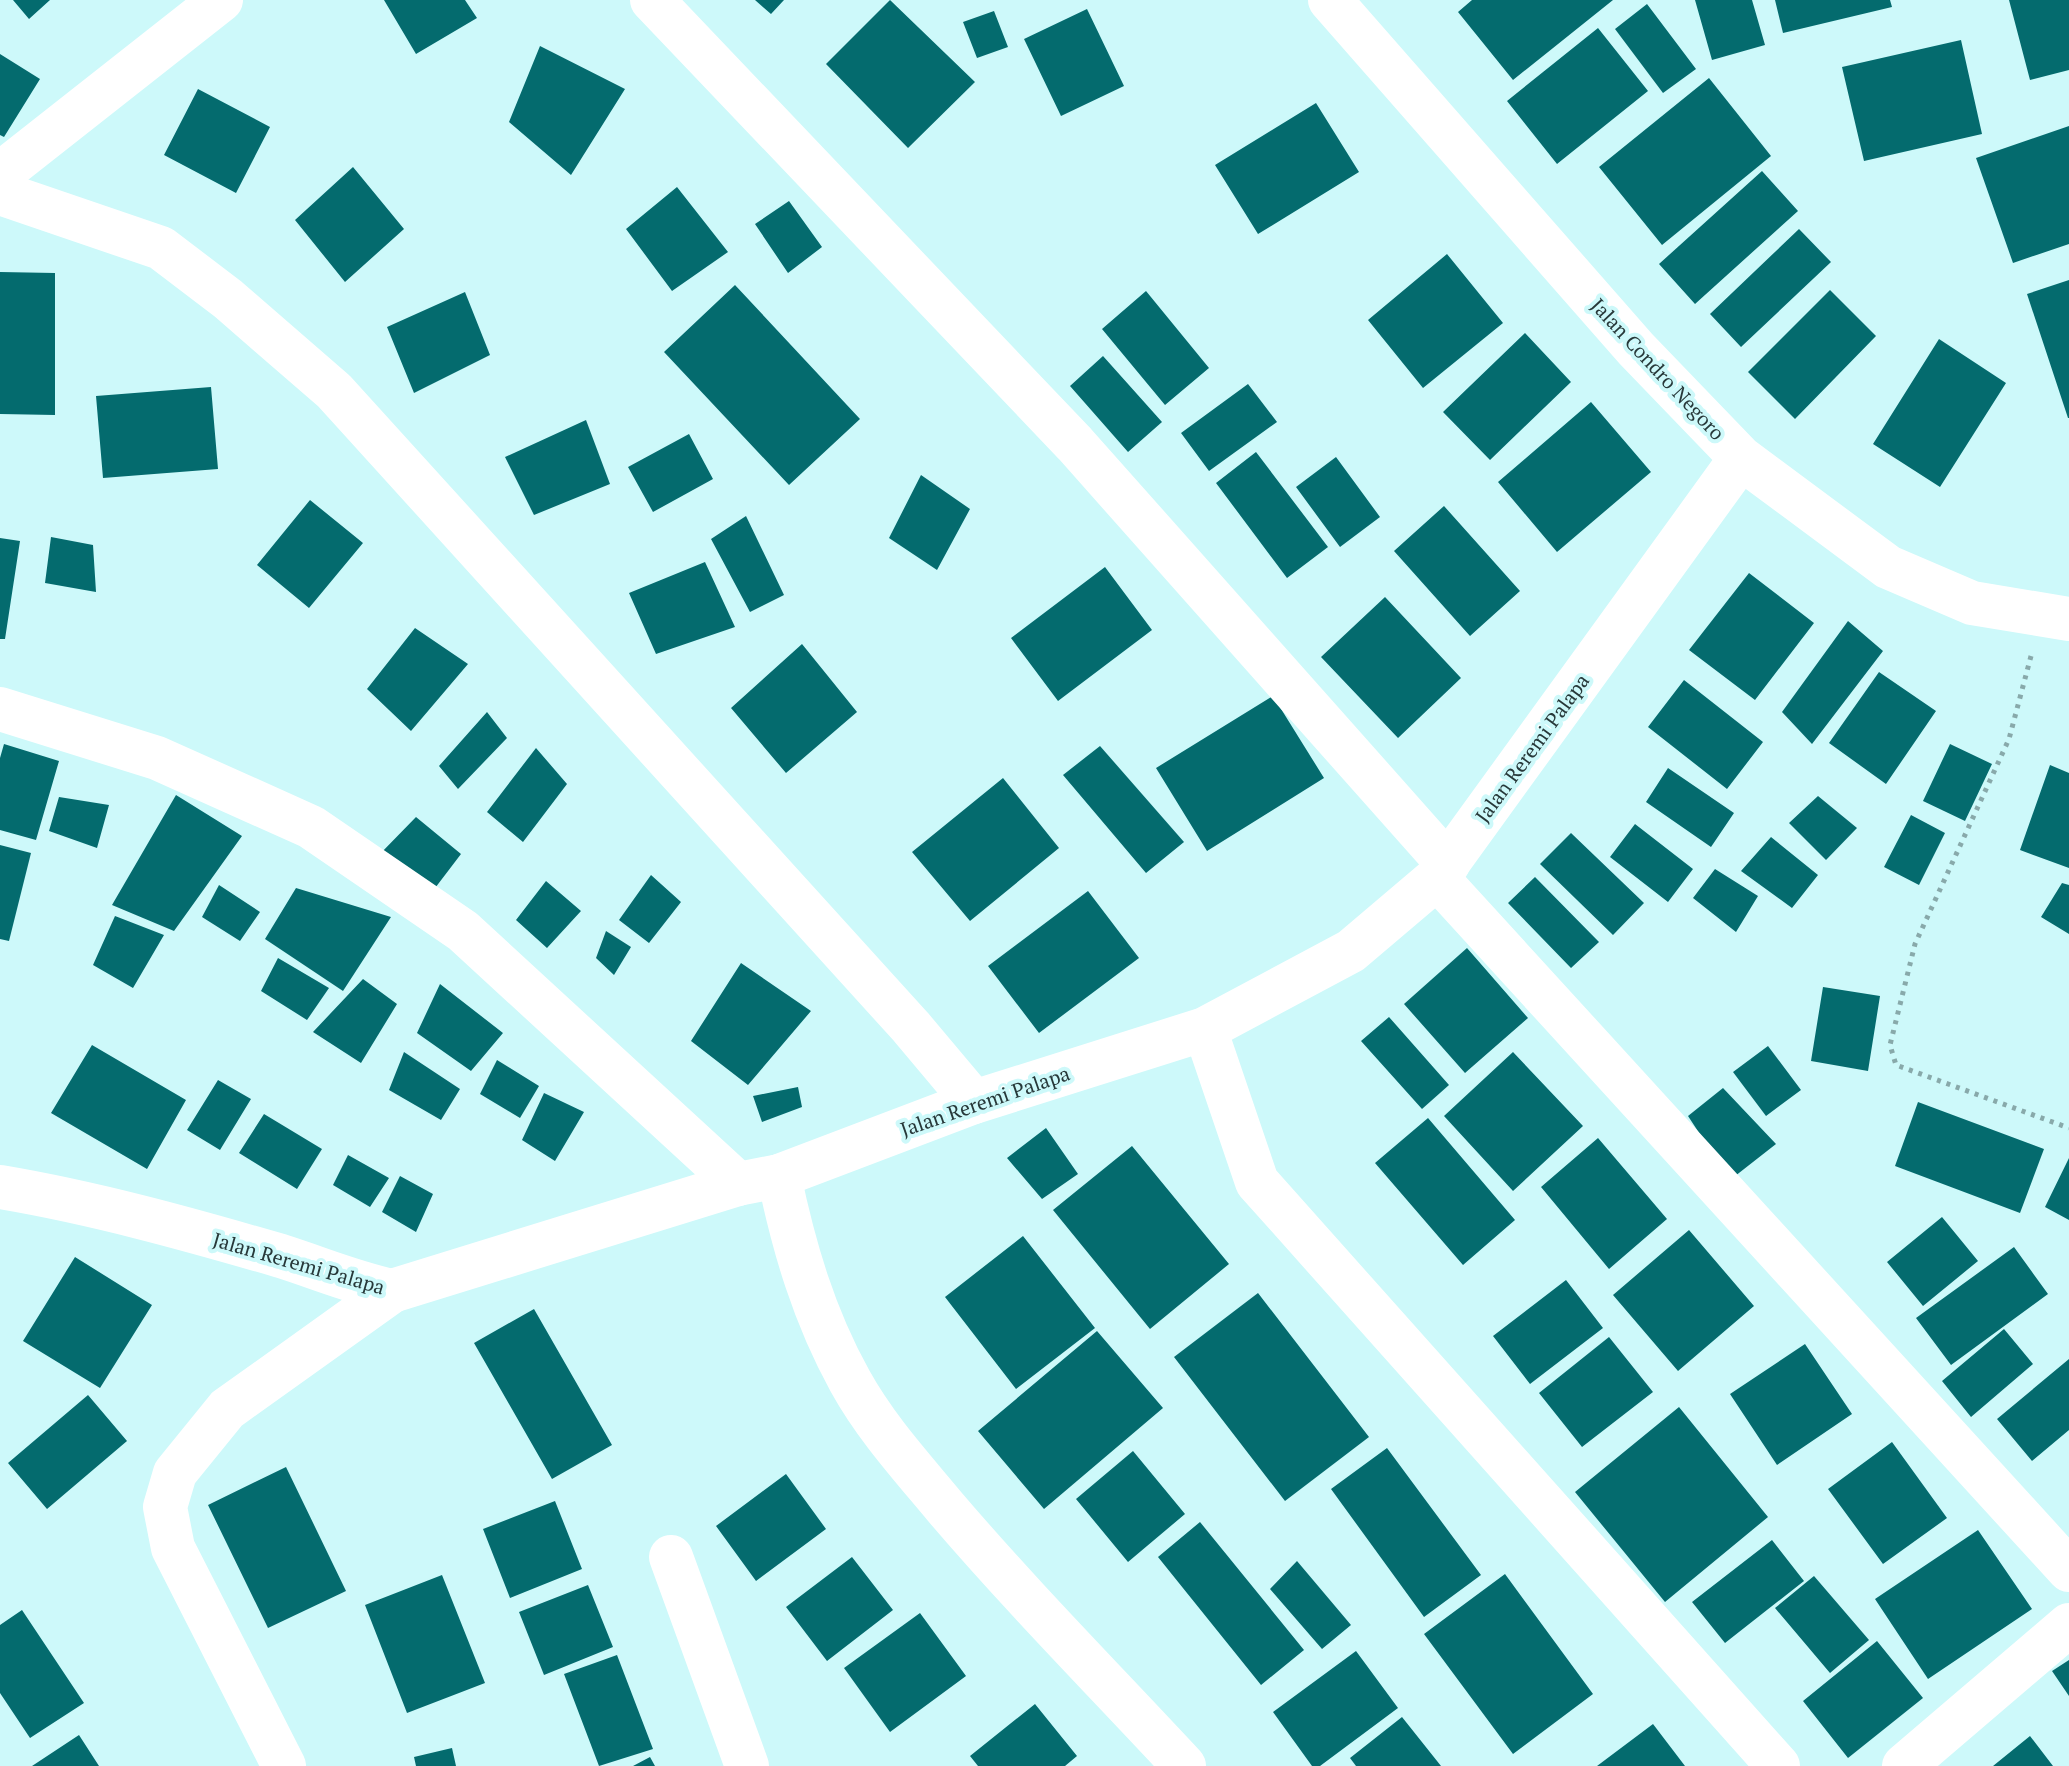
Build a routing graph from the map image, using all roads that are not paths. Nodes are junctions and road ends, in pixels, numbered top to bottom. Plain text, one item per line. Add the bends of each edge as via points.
1 (221, 0) edge
2 (652, 0) edge
3 (1330, 0) edge
4 (0, 174) edge
5 (0, 193) edge
6 (1741, 458) junction
7 (2056, 618) edge
8 (0, 709) edge
9 (1443, 871) junction
10 (1205, 1029) junction
11 (974, 1102) junction
12 (759, 1180) junction
13 (0, 1187) edge
14 (392, 1291) junction
15 (671, 1557) dead end
16 (2069, 1570) edge
17 (2069, 1625) edge
18 (284, 1766) edge
19 (747, 1766) edge
20 (1184, 1766) edge
21 (1778, 1766) edge
22 (1904, 1766) edge

1 - 4 street
2 - 9 street via 1075,444
3 - 6 street, Jalan Condro Negoro via 1636,349
5 - 11 street via 161,248 334,391
6 - 7 street, Jalan Condro Negoro via 1888,567 1972,603
6 - 9 street, Jalan Reremi Palapa
8 - 12 street via 157,758 311,827 463,931
9 - 10 street, Jalan Reremi Palapa via 1351,951
9 - 16 street
10 - 11 street, Jalan Reremi Palapa
10 - 21 street via 1257,1182
11 - 12 street, Jalan Reremi Palapa
12 - 14 street, Jalan Reremi Palapa
12 - 20 street via 795,1249 816,1311 849,1380 878,1427 976,1543
13 - 14 street, Jalan Reremi Palapa via 81,1201
14 - 18 street via 227,1409 175,1473 165,1507 173,1548
15 - 19 street
17 - 22 street

